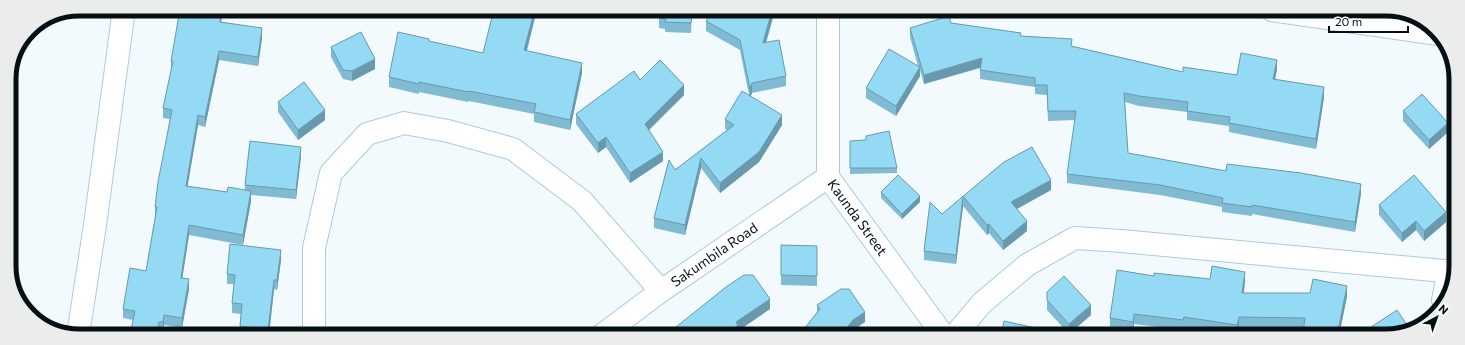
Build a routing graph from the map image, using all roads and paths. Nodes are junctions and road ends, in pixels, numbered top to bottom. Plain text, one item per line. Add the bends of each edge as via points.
1 (123, 16) edge
2 (828, 16) edge
3 (1314, 16) edge
4 (1429, 33) edge
5 (828, 177) junction
6 (1449, 272) edge
7 (661, 291) junction
8 (79, 329) edge
9 (314, 329) edge
10 (610, 329) edge
11 (938, 329) edge
12 (961, 329) edge

1 - 8 street
2 - 5 street, Kaunda Street
3 - 4 street
5 - 7 street, Sakumbila Road
5 - 11 street, Kaunda Street
6 - 12 street via 1075,238 1027,265 982,303
7 - 9 street via 582,201 513,148 448,130 404,123 367,134 331,173 314,248
7 - 10 street, Sakumbila Road

